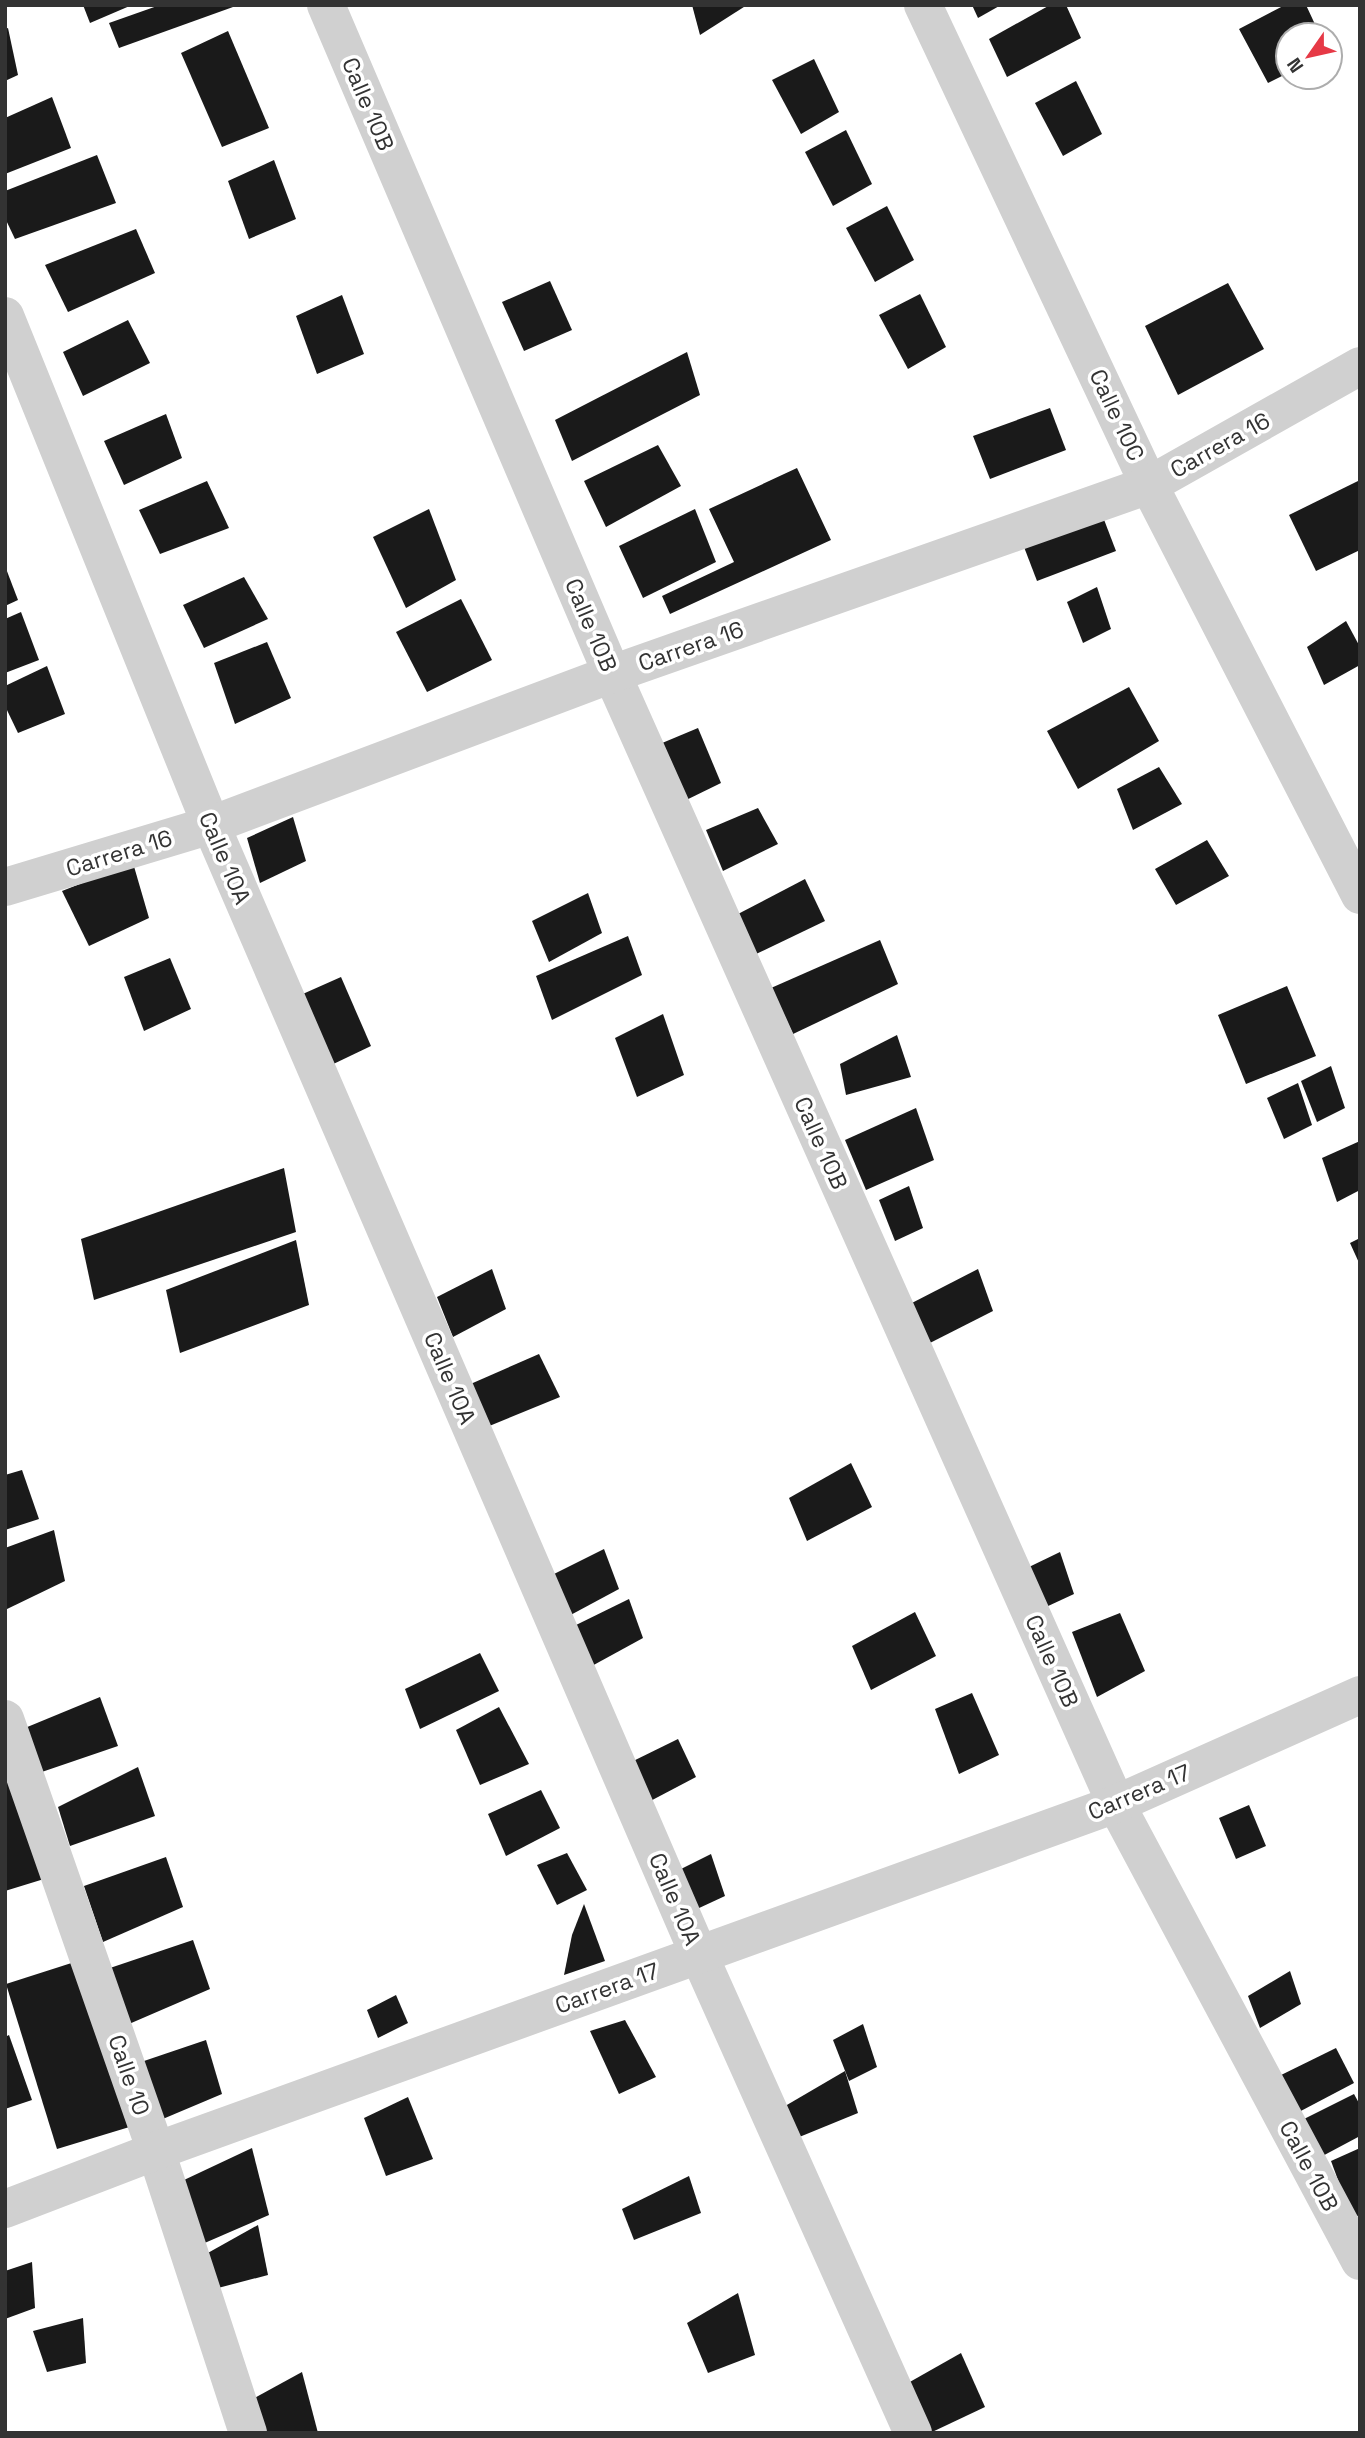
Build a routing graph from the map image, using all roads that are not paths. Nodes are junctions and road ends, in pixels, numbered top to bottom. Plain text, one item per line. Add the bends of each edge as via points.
1 (326, 5) edge
2 (923, 5) edge
3 (5, 316) edge
4 (1360, 366) edge
5 (1149, 485) junction
6 (612, 674) junction
7 (211, 825) junction
8 (5, 887) edge
9 (1360, 894) edge
10 (1360, 1695) edge
11 (5, 1719) edge
12 (1116, 1804) junction
13 (699, 1955) junction
14 (156, 2151) junction
15 (5, 2208) edge
16 (1360, 2261) edge
17 (248, 2433) edge
18 (913, 2433) edge

1 - 6 street, Calle 10B
2 - 5 street, Calle 10C
3 - 7 street, Calle 10A
4 - 5 street, Carrera 16
5 - 6 street, Carrera 16
5 - 9 street, Calle 10C
6 - 7 street, Carrera 16
6 - 12 street, Calle 10B
7 - 8 street, Carrera 16
7 - 13 street, Calle 10A
10 - 12 street, Carrera 17
11 - 14 street, Calle 10
12 - 13 street, Carrera 17
12 - 16 street, Calle 10B
13 - 14 street, Carrera 17
13 - 18 street, Calle 10A
14 - 15 street, Carrera 17
14 - 17 street, Calle 10

